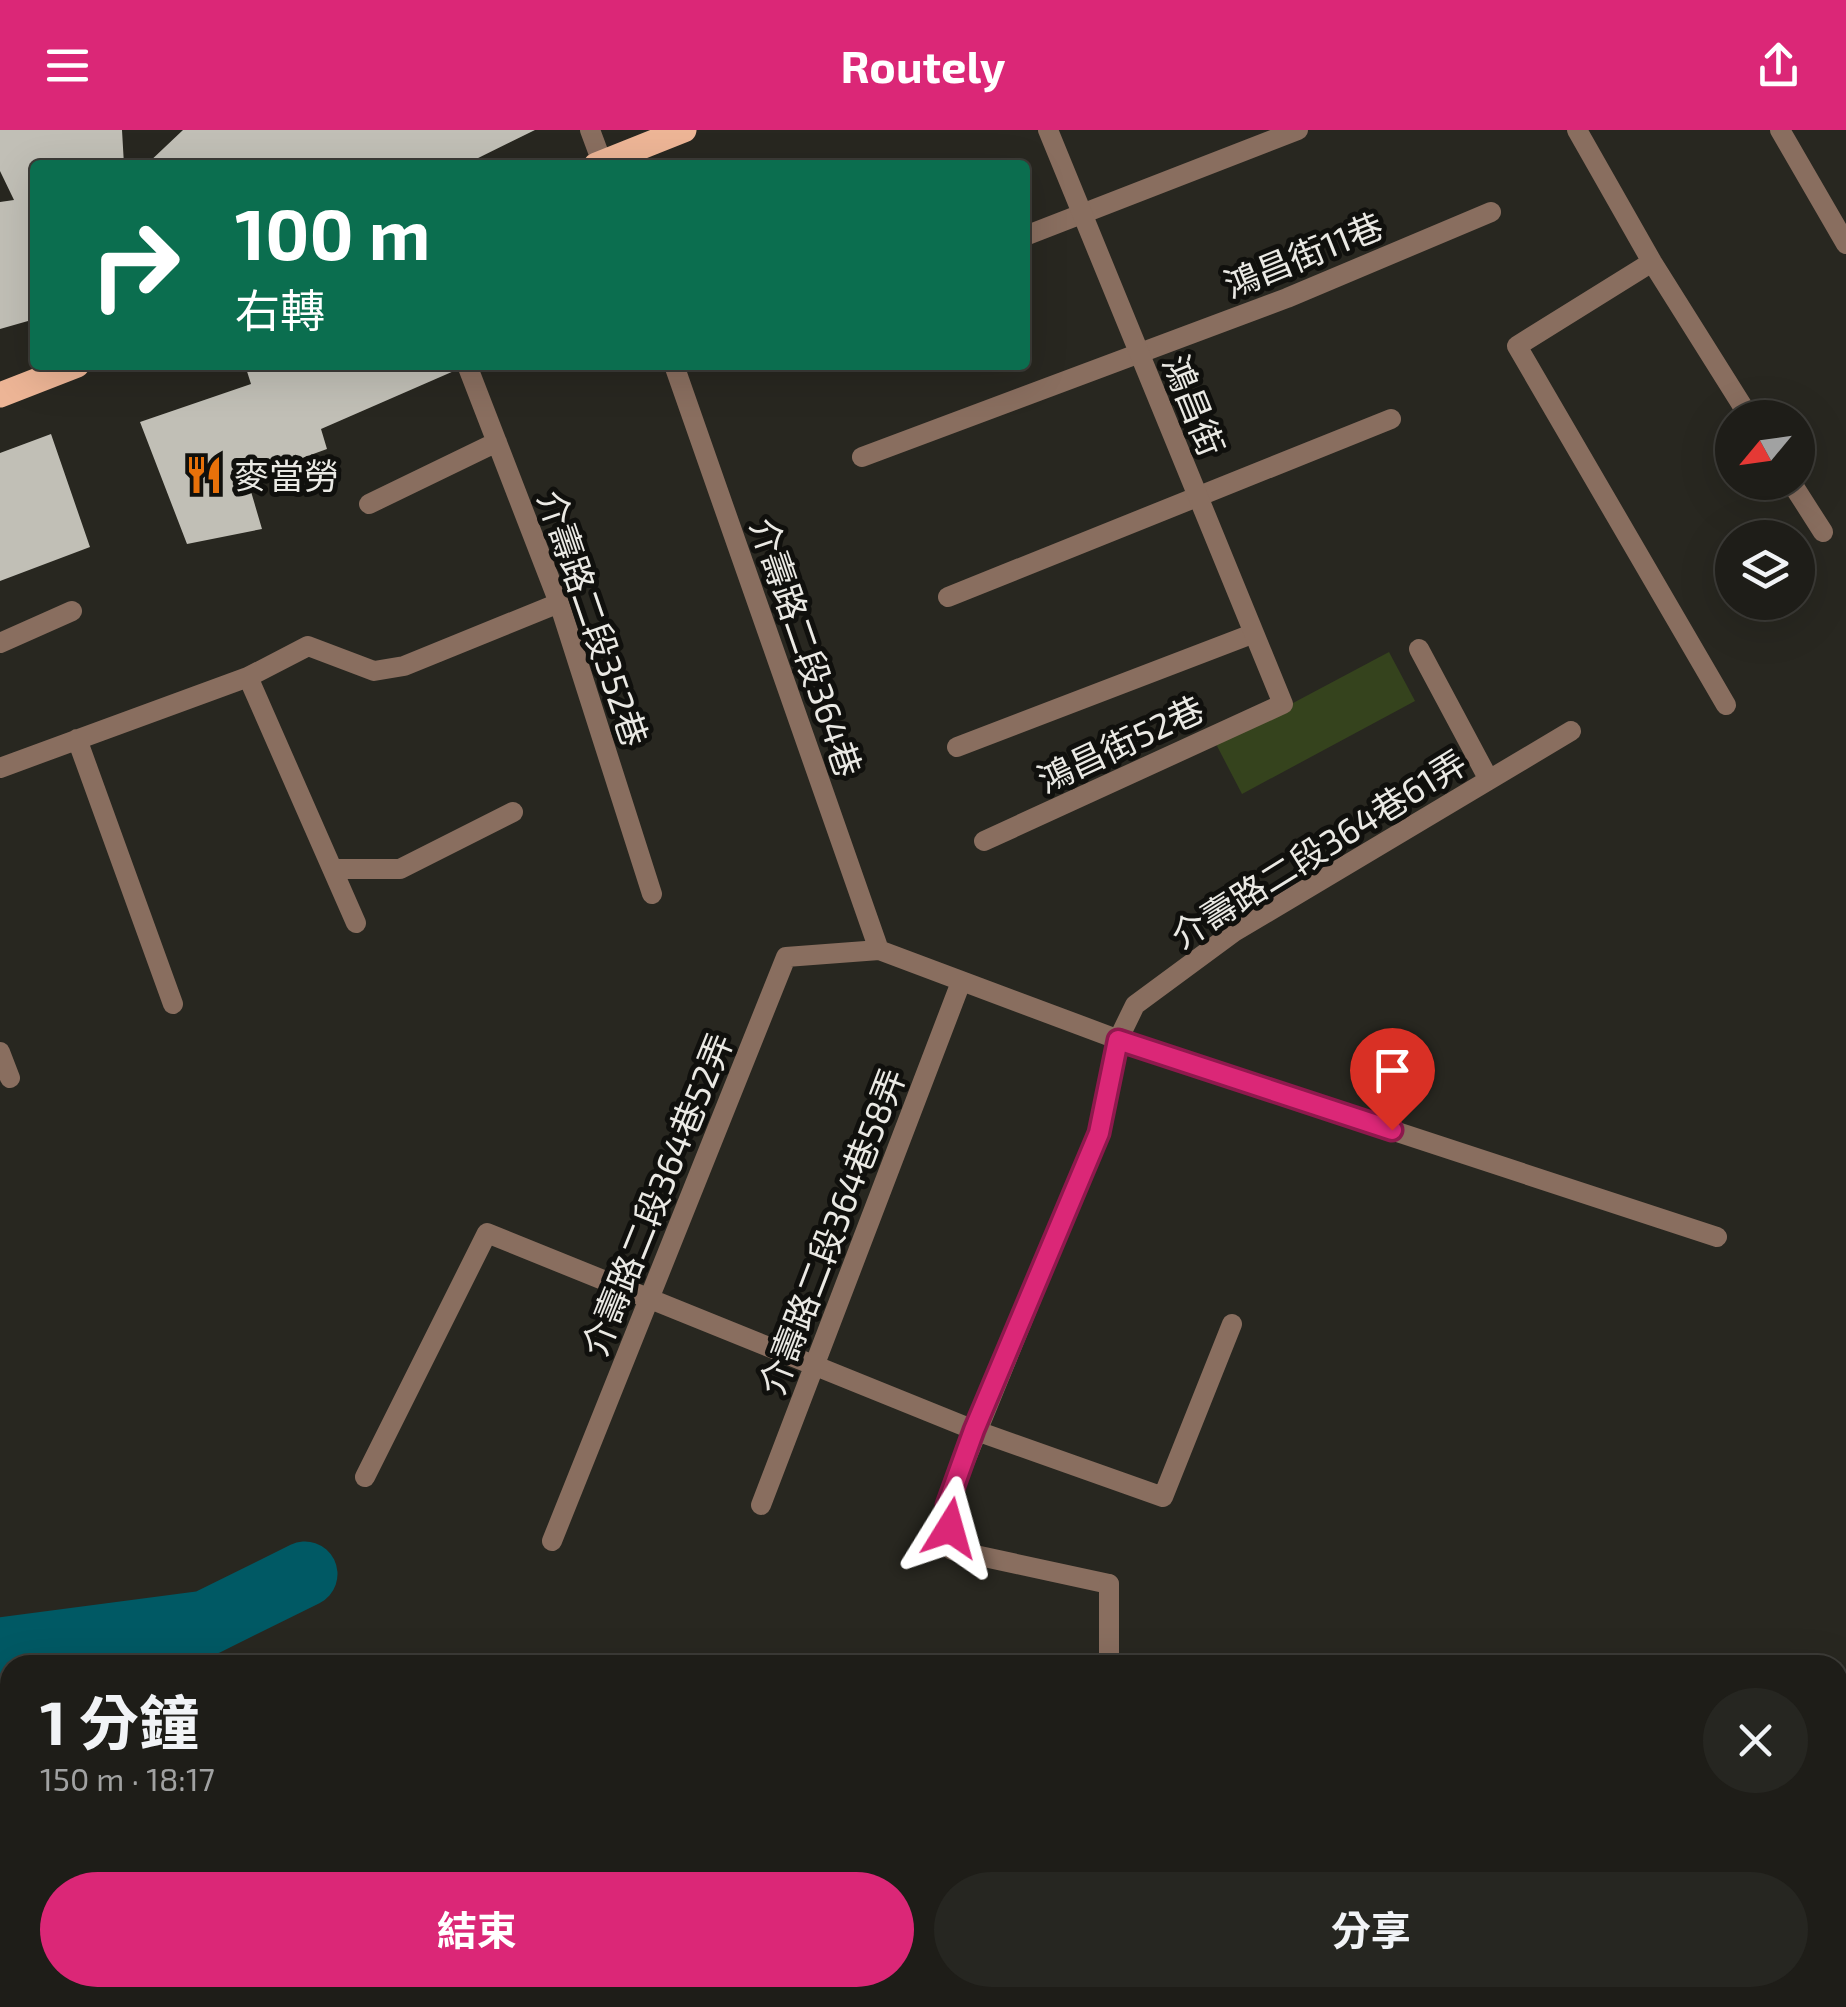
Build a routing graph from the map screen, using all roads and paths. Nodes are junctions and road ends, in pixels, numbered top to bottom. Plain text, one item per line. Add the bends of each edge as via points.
1 (590, 130) edge
2 (684, 130) edge
3 (1048, 130) edge
4 (1298, 130) edge
5 (1577, 130) edge
6 (1780, 130) edge
7 (600, 160) edge
8 (611, 160) edge
9 (1491, 212) dead end
10 (1082, 214) junction
11 (1030, 234) edge
12 (1846, 244) edge
13 (1652, 262) junction
14 (1138, 351) junction
15 (64, 370) edge
16 (469, 370) edge
17 (676, 370) edge
18 (0, 394) edge
19 (1739, 400) edge
20 (1391, 419) dead end
21 (497, 442) junction
22 (862, 457) dead end
23 (1196, 497) junction
24 (1802, 500) edge
25 (369, 504) dead end
26 (1822, 532) dead end
27 (948, 596) dead end
28 (559, 602) junction
29 (72, 612) dead end
30 (1252, 634) junction
31 (0, 643) edge
32 (1419, 648) dead end
33 (248, 677) junction
34 (1283, 704) joint
35 (1726, 705) dead end
36 (1571, 732) dead end
37 (77, 738) junction
38 (956, 746) dead end
39 (0, 768) edge
40 (1489, 780) junction
41 (512, 812) dead end
42 (984, 841) dead end
43 (332, 870) junction
44 (652, 894) dead end
45 (356, 923) dead end
46 (879, 950) junction
47 (961, 982) junction
48 (173, 1004) dead end
49 (1118, 1040) junction
50 (0, 1052) edge
51 (10, 1078) dead end
52 (1717, 1237) dead end
53 (648, 1301) junction
54 (1232, 1324) dead end
55 (814, 1366) junction
56 (974, 1430) junction
57 (365, 1477) dead end
58 (761, 1504) dead end
59 (552, 1541) dead end
60 (1110, 1655) edge

1 - 7 street
2 - 8 main road
3 - 10 street, 鴻昌街
4 - 10 street
5 - 13 street
6 - 12 street
9 - 14 street, 鴻昌街11巷 via 1287,298
10 - 11 street
10 - 14 street, 鴻昌街
13 - 19 street
13 - 35 street via 1517,346
14 - 22 street, 鴻昌街11巷
14 - 23 street, 鴻昌街
15 - 18 main road
16 - 21 street, 介壽路二段352巷
17 - 46 street, 介壽路二段364巷
20 - 23 street
21 - 25 street
21 - 28 street, 介壽路二段352巷
23 - 27 street
23 - 30 street, 鴻昌街
24 - 26 street
28 - 33 street via 404,666 374,671 308,646
28 - 44 street, 介壽路二段352巷
29 - 31 street
30 - 34 street, 鴻昌街
30 - 38 street
32 - 40 street
33 - 37 street
33 - 43 street
34 - 42 street, 鴻昌街52巷
36 - 40 street, 介壽路二段364巷61弄
37 - 39 street
37 - 48 street
40 - 49 street, 介壽路二段364巷61弄 via 1234,932 1135,1005
41 - 43 street via 400,869
43 - 45 street
46 - 47 street
46 - 53 street, 介壽路二段364巷52弄 via 786,957
47 - 49 street
47 - 55 street, 介壽路二段364巷58弄
49 - 52 street
49 - 56 street via 1099,1133
50 - 51 street
53 - 55 street
53 - 57 street via 487,1233
53 - 59 street, 介壽路二段364巷52弄
54 - 56 street via 1163,1497
55 - 56 street
55 - 58 street, 介壽路二段364巷58弄
56 - 60 street via 947,1505 952,1550 1109,1584

